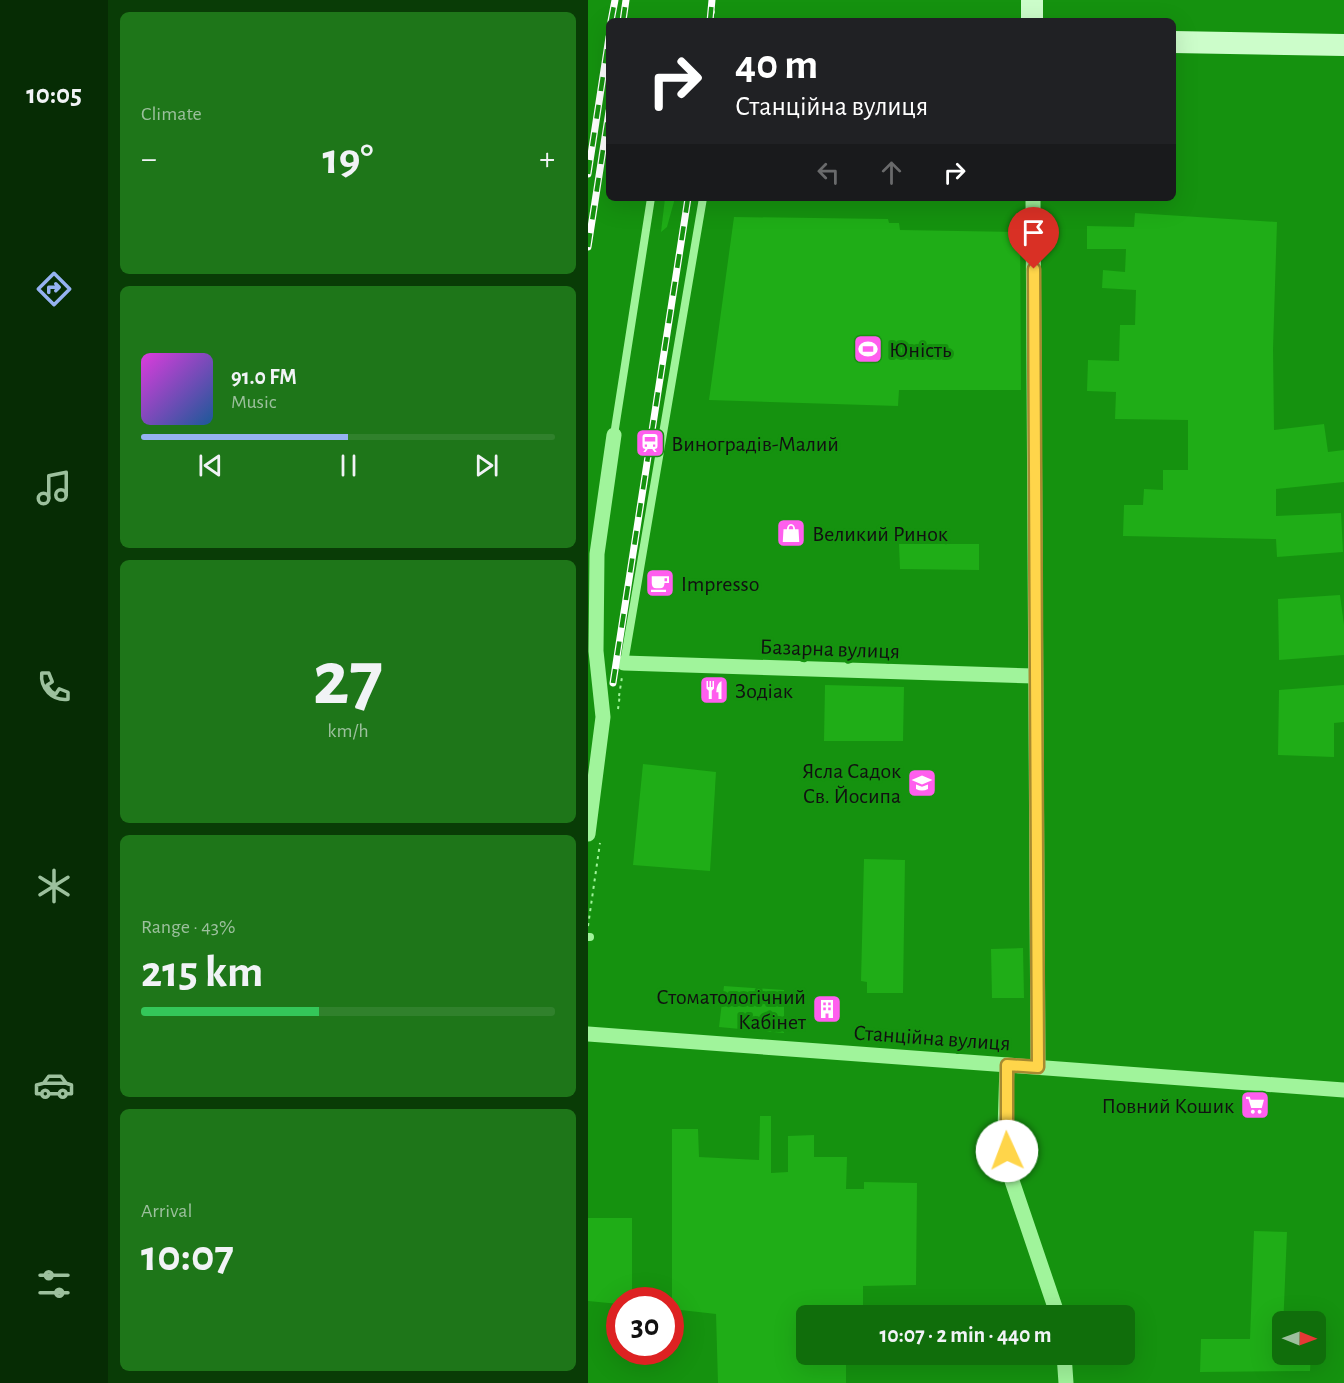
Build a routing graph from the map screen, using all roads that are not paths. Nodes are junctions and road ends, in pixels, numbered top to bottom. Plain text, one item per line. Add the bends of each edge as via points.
1 (1032, 0) edge
2 (1032, 18) edge
3 (1176, 42) edge
4 (1344, 45) edge
5 (651, 201) edge
6 (702, 201) edge
7 (1033, 201) edge
8 (614, 435) joint
9 (624, 663) joint
10 (1034, 676) junction
11 (588, 834) edge
12 (588, 1034) edge
13 (1007, 1065) junction
14 (1038, 1067) junction
15 (1344, 1090) edge
16 (1054, 1305) edge
17 (1065, 1365) edge
18 (1066, 1383) edge

1 - 2 street
3 - 4 street
5 - 8 lane
6 - 9 lane
7 - 10 street
8 - 11 street via 597,554 596,651 603,717
9 - 10 street, Базарна вулиця
10 - 14 street
12 - 13 street, Станційна вулиця
13 - 14 street, Станційна вулиця
13 - 16 street via 1005,1130 1010,1172
14 - 15 street, Станційна вулиця
17 - 18 street

